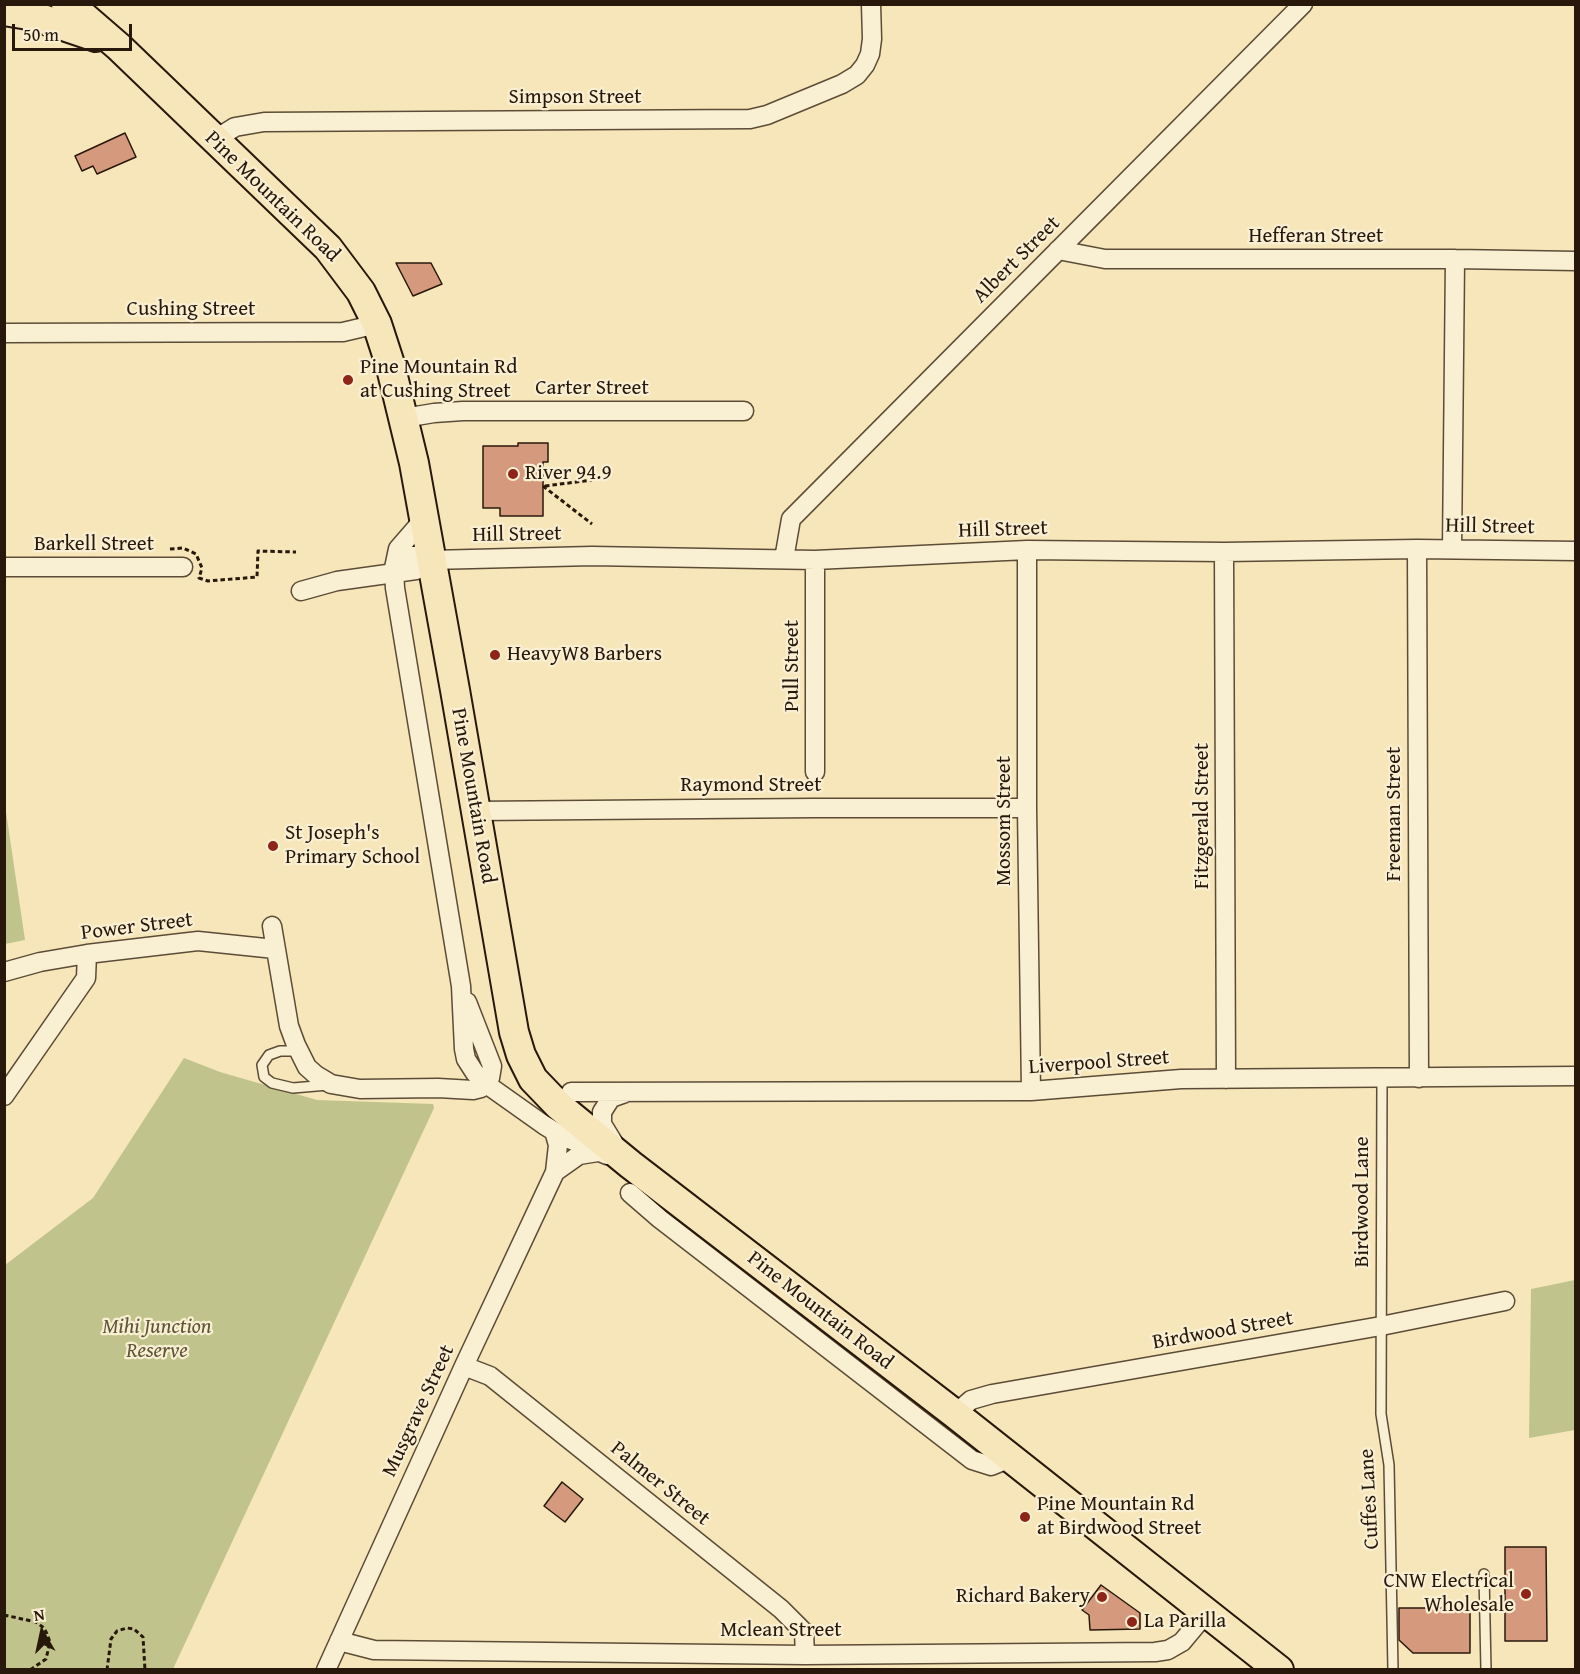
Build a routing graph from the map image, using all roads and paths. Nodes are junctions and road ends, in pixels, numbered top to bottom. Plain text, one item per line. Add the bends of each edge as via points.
1 (66, 4) edge
2 (871, 4) edge
3 (1302, 4) edge
4 (4, 11) edge
5 (112, 42) junction
6 (214, 140) junction
7 (1058, 250) junction
8 (1455, 259) junction
9 (1575, 261) edge
10 (377, 324) junction
11 (4, 333) edge
12 (744, 411) dead end
13 (404, 418) junction
14 (592, 480) dead end
15 (424, 519) junction
16 (592, 524) dead end
17 (1417, 549) junction
18 (1452, 549) junction
19 (1028, 550) junction
20 (1575, 551) edge
21 (296, 552) dead end
22 (1224, 552) junction
23 (784, 559) junction
24 (431, 560) junction
25 (815, 560) junction
26 (4, 567) edge
27 (183, 567) dead end
28 (394, 572) junction
29 (208, 581) dead end
30 (301, 591) dead end
31 (815, 772) dead end
32 (1027, 808) junction
33 (476, 811) junction
34 (272, 926) dead end
35 (275, 949) junction
36 (87, 954) junction
37 (4, 972) edge
38 (461, 986) junction
39 (514, 1032) junction
40 (480, 1037) junction
41 (298, 1051) junction
42 (465, 1054) junction
43 (1575, 1076) edge
44 (1382, 1078) junction
45 (1419, 1078) junction
46 (1226, 1079) junction
47 (486, 1083) junction
48 (337, 1086) junction
49 (438, 1088) junction
50 (1031, 1091) junction
51 (571, 1092) dead end
52 (626, 1093) junction
53 (4, 1096) edge
54 (554, 1131) junction
55 (598, 1152) junction
56 (555, 1172) junction
57 (631, 1179) junction
58 (1505, 1301) dead end
59 (1381, 1326) junction
60 (464, 1366) junction
61 (954, 1414) junction
62 (1008, 1456) junction
63 (1484, 1574) dead end
64 (1207, 1612) junction
65 (4, 1615) edge
66 (339, 1641) junction
67 (805, 1655) junction
68 (30, 1670) edge
69 (107, 1670) edge
70 (145, 1670) edge
71 (326, 1670) edge
72 (1279, 1670) edge
73 (1393, 1670) edge
74 (1486, 1670) edge

1 - 5 main road, Pine Mountain Road
2 - 6 street, Simpson Street via 870,54 857,75 750,119 264,122 235,127
3 - 7 street, Albert Street
4 - 5 main road, Pine Mountain Road via 42,18
5 - 6 main road, Pine Mountain Road
6 - 10 main road, Pine Mountain Road via 328,248 361,292
7 - 8 street, Hefferan Street via 1105,260
7 - 23 street, Albert Street via 791,519
8 - 9 street, Hefferan Street
8 - 18 street
10 - 11 street, Cushing Street via 343,332
10 - 13 main road, Pine Mountain Road
12 - 13 street, Carter Street via 463,411
13 - 15 main road, Pine Mountain Road
14 - 16 path via 543,486
15 - 24 main road, Pine Mountain Road
15 - 28 street, Pine Mountain Road via 398,549
17 - 18 street, Hill Street
17 - 22 street, Hill Street
17 - 45 street, Freeman Street
18 - 20 street, Hill Street
19 - 22 street, Hill Street
19 - 25 street, Hill Street
19 - 32 street, Mossom Street
21 - 29 path via 258,551 257,577
22 - 46 street, Fitzgerald Street
23 - 24 street, Hill Street via 592,556
23 - 25 street, Hill Street
24 - 28 street via 412,556 397,562
24 - 33 main road, Pine Mountain Road
25 - 31 street, Pull Street
26 - 27 street, Barkell Street
28 - 30 street via 330,582
28 - 38 street, Pine Mountain Road
32 - 33 street, Raymond Street
32 - 50 street, Mossom Street
33 - 39 main road, Pine Mountain Road
34 - 35 street
35 - 36 street, Power Street via 198,941
35 - 41 street via 289,1026
36 - 37 street, Power Street
36 - 53 street via 86,978
38 - 40 street, Pine Mountain Road
38 - 42 street, Pine Mountain Road
39 - 40 street
39 - 57 main road, Pine Mountain Road via 527,1069 539,1085
40 - 42 street
40 - 47 street, Pine Mountain Road via 492,1069
41 - 48 street via 311,1071
41 - 48 lane via 269,1055 262,1065 264,1077 293,1088
42 - 47 street, Pine Mountain Road via 475,1073
42 - 49 street via 459,1074
43 - 45 street, Liverpool Street
44 - 45 street, Liverpool Street
44 - 46 street, Liverpool Street
44 - 59 lane, Birdwood Lane
46 - 50 street, Liverpool Street
47 - 49 street via 475,1090
47 - 54 street, Pine Mountain Road
48 - 49 street
50 - 52 street, Liverpool Street
51 - 52 street, Liverpool Street
52 - 57 street via 607,1102 601,1120
54 - 55 street, Pine Mountain Road
54 - 56 street, Musgrave Street via 558,1145
55 - 56 street via 579,1155
55 - 57 street, Pine Mountain Road
56 - 60 street, Musgrave Street
57 - 61 main road, Pine Mountain Road
57 - 62 street, Pine Mountain Road via 660,1219 972,1460 991,1466
58 - 59 street, Birdwood Street
59 - 61 street, Birdwood Street via 992,1394 971,1400
59 - 73 lane, Cuffes Lane via 1381,1414 1389,1465
60 - 66 street, Musgrave Street
60 - 67 street, Palmer Street via 490,1376 781,1609 804,1632
61 - 62 main road, Pine Mountain Road
62 - 64 main road, Pine Mountain Road
63 - 74 lane
64 - 67 street, Mclean Street via 1182,1642 1155,1652
64 - 72 main road, Pine Mountain Road
65 - 68 path via 36,1622 47,1634 50,1642 46,1659
66 - 67 street, Mclean Street via 374,1650
66 - 71 street, Musgrave Street
69 - 70 path via 111,1639 117,1631 127,1628 143,1637

